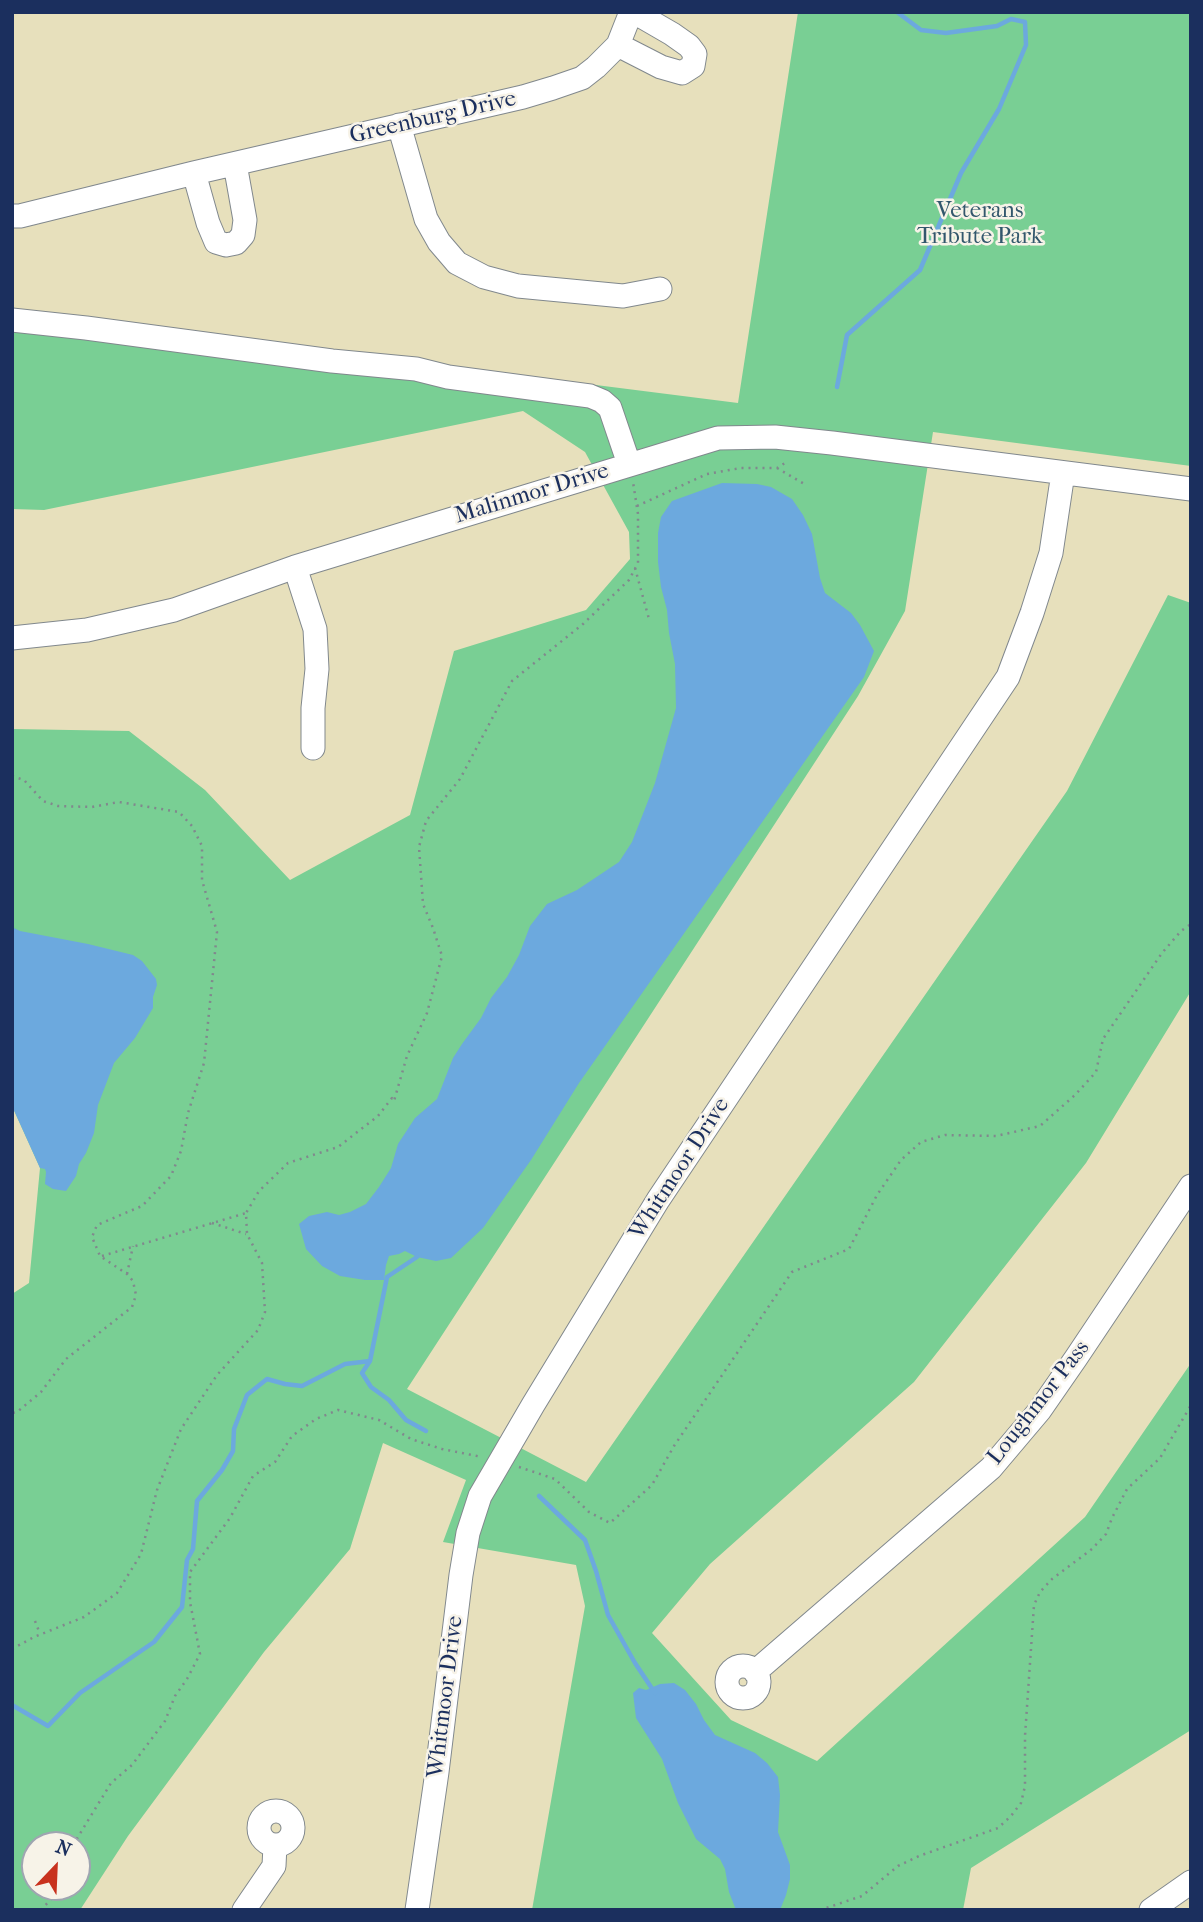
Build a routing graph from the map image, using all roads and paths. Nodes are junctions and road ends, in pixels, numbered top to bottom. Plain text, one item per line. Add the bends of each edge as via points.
1 (633, 12) edge
2 (618, 45) junction
3 (399, 125) junction
4 (235, 164) junction
5 (194, 173) junction
6 (12, 216) edge
7 (660, 289) dead end
8 (12, 320) edge
9 (785, 463) dead end
10 (629, 464) junction
11 (777, 468) junction
12 (1063, 473) junction
13 (806, 485) dead end
14 (1191, 489) edge
15 (637, 506) junction
16 (295, 567) junction
17 (635, 568) junction
18 (649, 619) dead end
19 (12, 638) edge
20 (313, 748) dead end
21 (12, 776) edge
22 (1191, 924) edge
23 (1191, 1186) edge
24 (246, 1213) junction
25 (212, 1223) junction
26 (247, 1234) junction
27 (133, 1246) junction
28 (100, 1256) junction
29 (127, 1274) junction
30 (1191, 1405) edge
31 (12, 1413) edge
32 (500, 1461) junction
33 (35, 1621) dead end
34 (40, 1634) junction
35 (12, 1649) edge
36 (755, 1672) dead end
37 (82, 1831) edge
38 (275, 1845) dead end
39 (1191, 1882) edge
40 (244, 1910) edge
41 (417, 1910) edge
42 (820, 1910) edge
43 (1151, 1910) edge

1 - 2 street, Greenburg Drive
1 - 2 street, Greenburg Drive via 689,46 695,54 693,66 682,73
2 - 3 street, Greenburg Drive via 572,82
3 - 4 street, Greenburg Drive
3 - 7 street via 426,219 457,263 484,277 518,285 623,296
4 - 5 street, Greenburg Drive
4 - 5 street via 245,220 243,235 236,243 216,242
5 - 6 street, Greenburg Drive
8 - 10 street via 416,369 590,396 610,408
9 - 11 path
10 - 12 street, Malinmor Drive via 718,438 775,437
10 - 15 path
10 - 16 street, Malinmor Drive
11 - 13 path
11 - 15 path via 707,474
12 - 14 street
12 - 32 street, Whitmoor Drive via 1051,553 1008,677 658,1200
15 - 17 path
16 - 19 street, Malinmor Drive via 174,610 87,630
16 - 20 street via 315,629
17 - 18 path
17 - 24 path via 629,580 583,624 512,681 460,779 426,821 419,847 423,904 442,956 427,1013 407,1056 394,1101 392,1098 378,1116 338,1147 288,1163 259,1191
21 - 28 path via 24,780 43,802 58,806 119,802 178,812 192,825 202,846 202,880 217,932 204,1063 171,1176 142,1206 97,1225 92,1237
22 - 32 path via 1162,953 1103,1040 1096,1072 1075,1096 1040,1126 996,1136 945,1135 921,1142 901,1160 877,1195 849,1250 792,1272 652,1485 610,1523 589,1512 555,1479
23 - 36 street, Loughmor Pass via 1047,1400 991,1468
24 - 25 path
24 - 26 path
25 - 26 path
25 - 27 path
26 - 34 path via 262,1263 265,1312 258,1330 217,1375 181,1429 157,1490 141,1554 117,1593 84,1617
27 - 28 path
27 - 29 path
28 - 29 path
29 - 31 path via 136,1296 132,1307 66,1359 41,1392
30 - 42 path via 1160,1458 1128,1489 1106,1534 1052,1579 1034,1605 1021,1803 998,1828 919,1856 898,1866 862,1896
32 - 37 path via 442,1449 411,1439 379,1420 338,1410 292,1436 275,1462 253,1476 230,1518 190,1572 190,1602 200,1654 165,1721 132,1765 111,1783
32 - 41 street, Whitmoor Drive via 480,1496 468,1533
33 - 34 path
34 - 35 path
38 - 40 street via 274,1866
39 - 43 street

